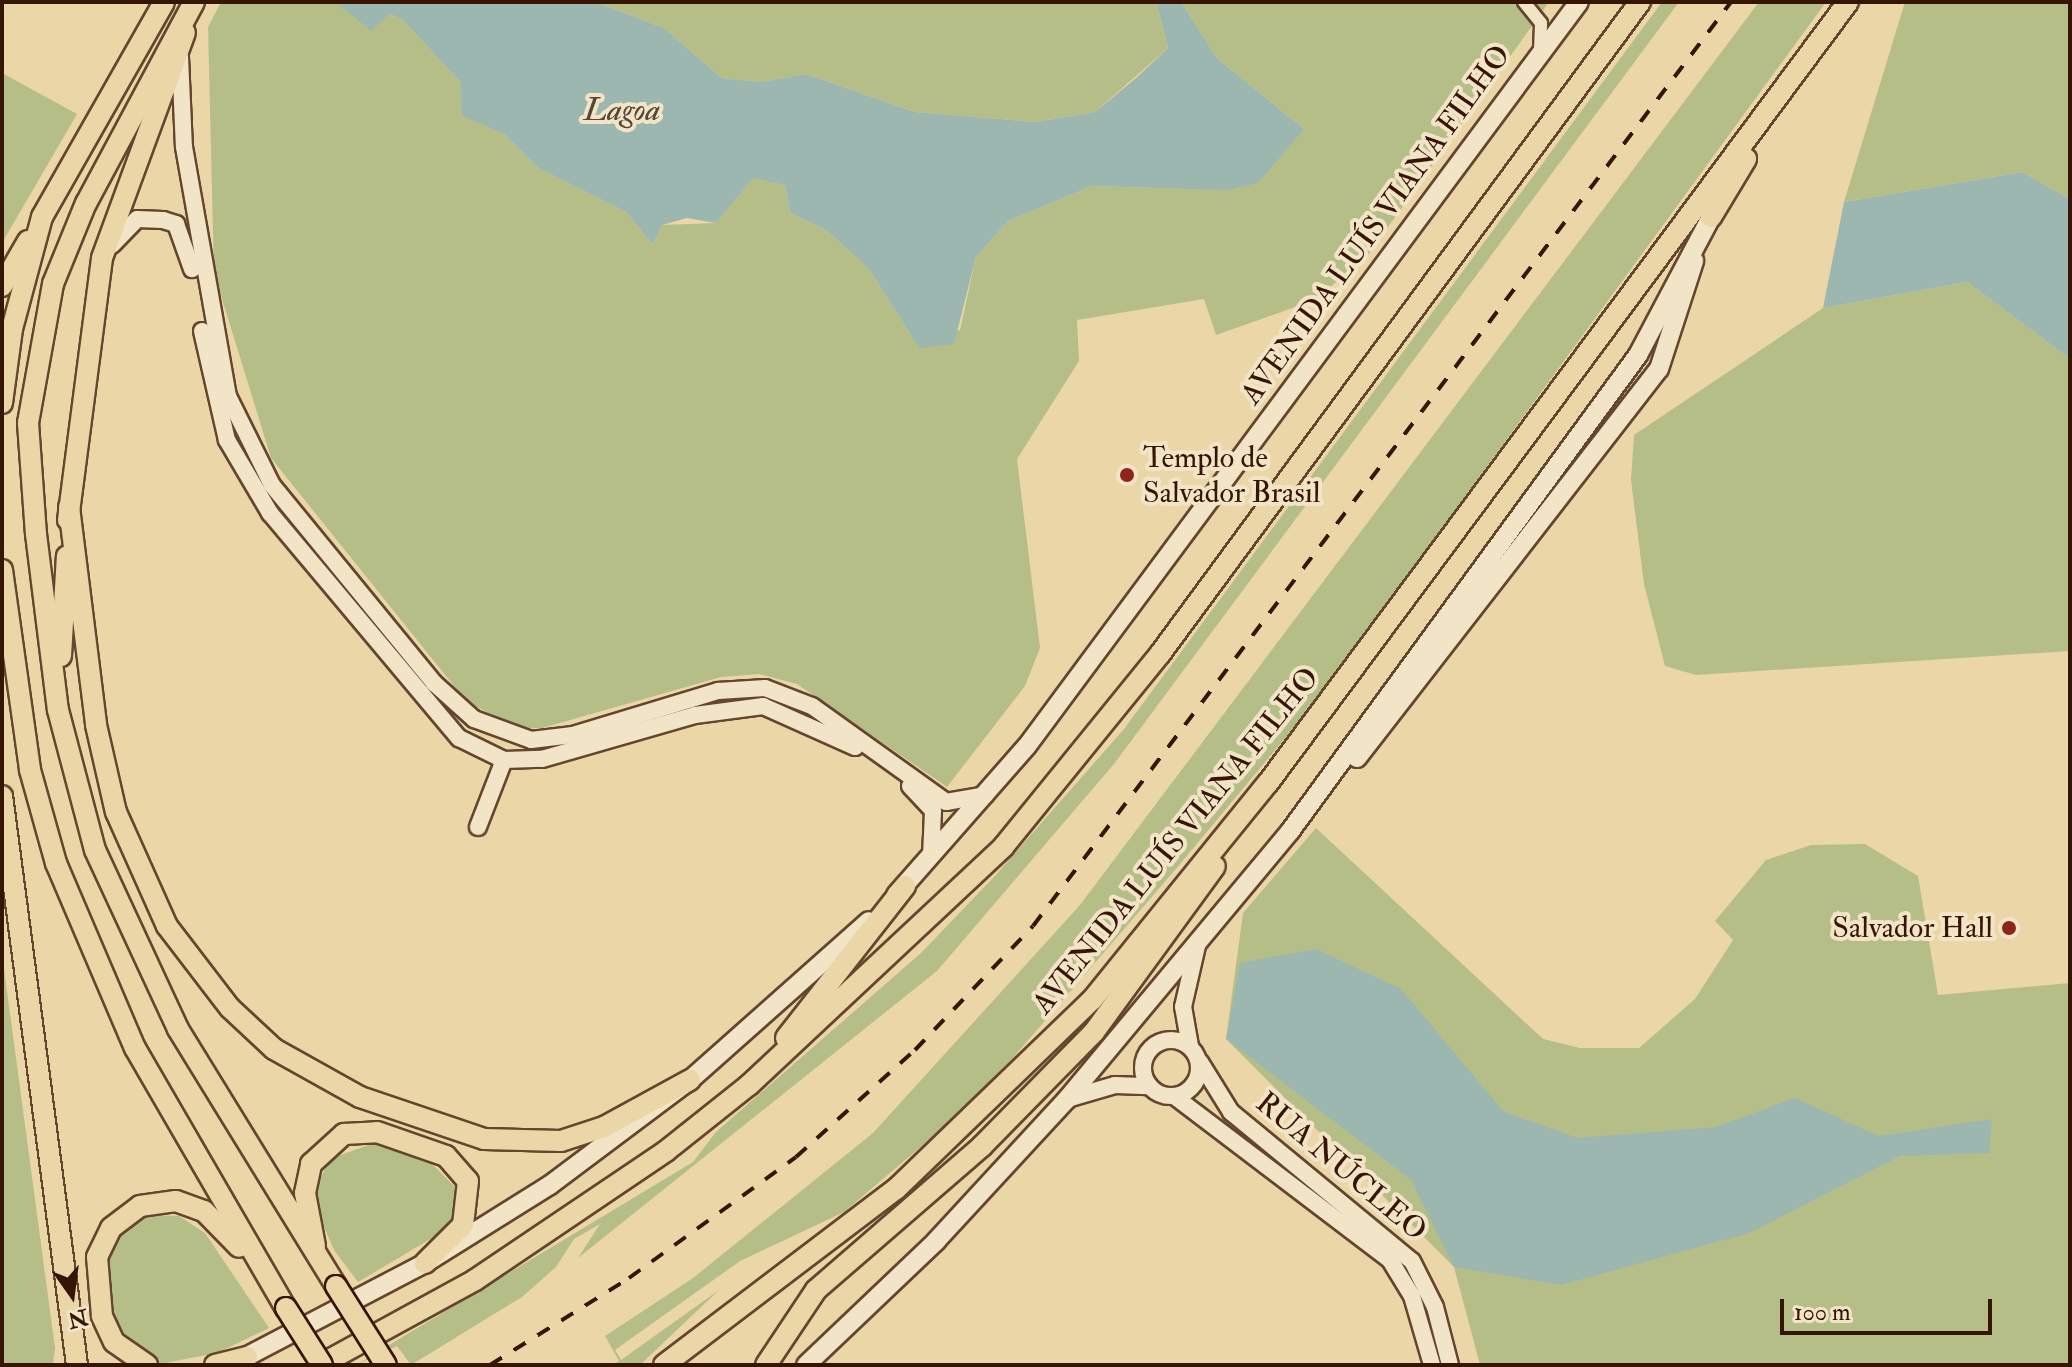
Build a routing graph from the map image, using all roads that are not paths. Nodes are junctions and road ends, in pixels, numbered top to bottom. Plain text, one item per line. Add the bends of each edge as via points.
1 (164, 2) edge
2 (1524, 2) edge
3 (1579, 2) edge
4 (1640, 2) edge
5 (1848, 2) edge
6 (192, 6) edge
7 (1815, 47) junction
8 (1539, 55) junction
9 (180, 57) junction
10 (42, 217) junction
11 (1711, 217) junction
12 (102, 258) junction
13 (2, 286) edge
14 (2, 403) edge
15 (69, 507) junction
16 (2, 570) edge
17 (58, 710) junction
18 (513, 736) junction
19 (504, 760) junction
20 (1268, 783) junction
21 (986, 795) junction
22 (2, 796) edge
23 (478, 827) dead end
24 (1291, 830) junction
25 (931, 857) junction
26 (905, 886) junction
27 (1209, 923) junction
28 (1190, 1046) junction
29 (1200, 1062) junction
30 (690, 1080) junction
31 (749, 1085) junction
32 (1149, 1086) junction
33 (1174, 1096) junction
34 (1067, 1099) junction
35 (318, 1258) junction
36 (425, 1263) junction
37 (273, 1287) junction
38 (771, 1356) edge
39 (238, 1362) edge
40 (77, 1365) edge
41 (147, 1365) edge
42 (215, 1365) edge
43 (321, 1365) edge
44 (386, 1365) edge
45 (664, 1365) edge
46 (806, 1365) edge
47 (1432, 1365) edge
48 (1450, 1365) edge

1 - 10 main road
2 - 8 street via 1541,23
3 - 8 main road, AVENIDA LUÍS VIANA FILHO
4 - 31 main road via 1070,771 951,900
5 - 7 main road, AVENIDA LUÍS VIANA FILHO
6 - 9 main road
6 - 17 main road via 66,247 36,352 28,423 32,495
7 - 11 main road
7 - 20 main road, AVENIDA LUÍS VIANA FILHO
8 - 21 main road, AVENIDA LUÍS VIANA FILHO
9 - 12 main road
9 - 18 street via 205,294 237,419 282,497 434,683 474,719
10 - 13 main road
10 - 14 main road via 12,329
11 - 24 main road via 1638,355
11 - 24 main road via 1659,369 1375,737
12 - 15 main road
12 - 19 street via 137,219 176,224 195,278 214,407 242,469 333,594 439,720
15 - 17 main road
15 - 30 main road via 96,725 116,812 167,926 230,1008 274,1049 360,1097 484,1139 561,1141 604,1127
16 - 37 main road via 30,770 56,863 135,1048
17 - 35 main road via 76,791 121,915 213,1090
18 - 19 street via 518,753
18 - 21 street via 552,740 718,691 765,688 812,706 946,802
19 - 23 street
19 - 25 street via 566,754 721,708 784,710 833,733 924,797 937,827
20 - 38 main road via 1171,935 1094,1032 982,1146 827,1279
20 - 45 main road, AVENIDA LUÍS VIANA FILHO via 1092,1000 968,1125 814,1256
21 - 25 main road, AVENIDA LUÍS VIANA FILHO
22 - 40 main road
24 - 27 main road
25 - 26 main road, AVENIDA LUÍS VIANA FILHO
26 - 30 main road, AVENIDA LUÍS VIANA FILHO
26 - 31 main road
27 - 28 street via 1185,987
27 - 34 main road
28 - 29 street
28 - 32 street via 1173,1039 1155,1044 1144,1059
29 - 33 street via 1197,1081
29 - 48 street, RUA NÚCLEO via 1231,1112 1412,1261 1435,1307
30 - 36 main road, AVENIDA LUÍS VIANA FILHO via 550,1185
31 - 43 main road via 564,1223
32 - 33 street
32 - 34 street via 1115,1085
33 - 47 street, RUA NÚCLEO via 1390,1260 1412,1296
34 - 46 main road via 936,1241
35 - 36 main road via 306,1176 324,1146 363,1130 446,1156 468,1181 463,1225
35 - 44 main road, bridge
36 - 39 main road, AVENIDA LUÍS VIANA FILHO
37 - 41 main road via 204,1211 176,1201 124,1215 97,1257 99,1294 114,1342
37 - 43 main road, bridge
39 - 42 main road

